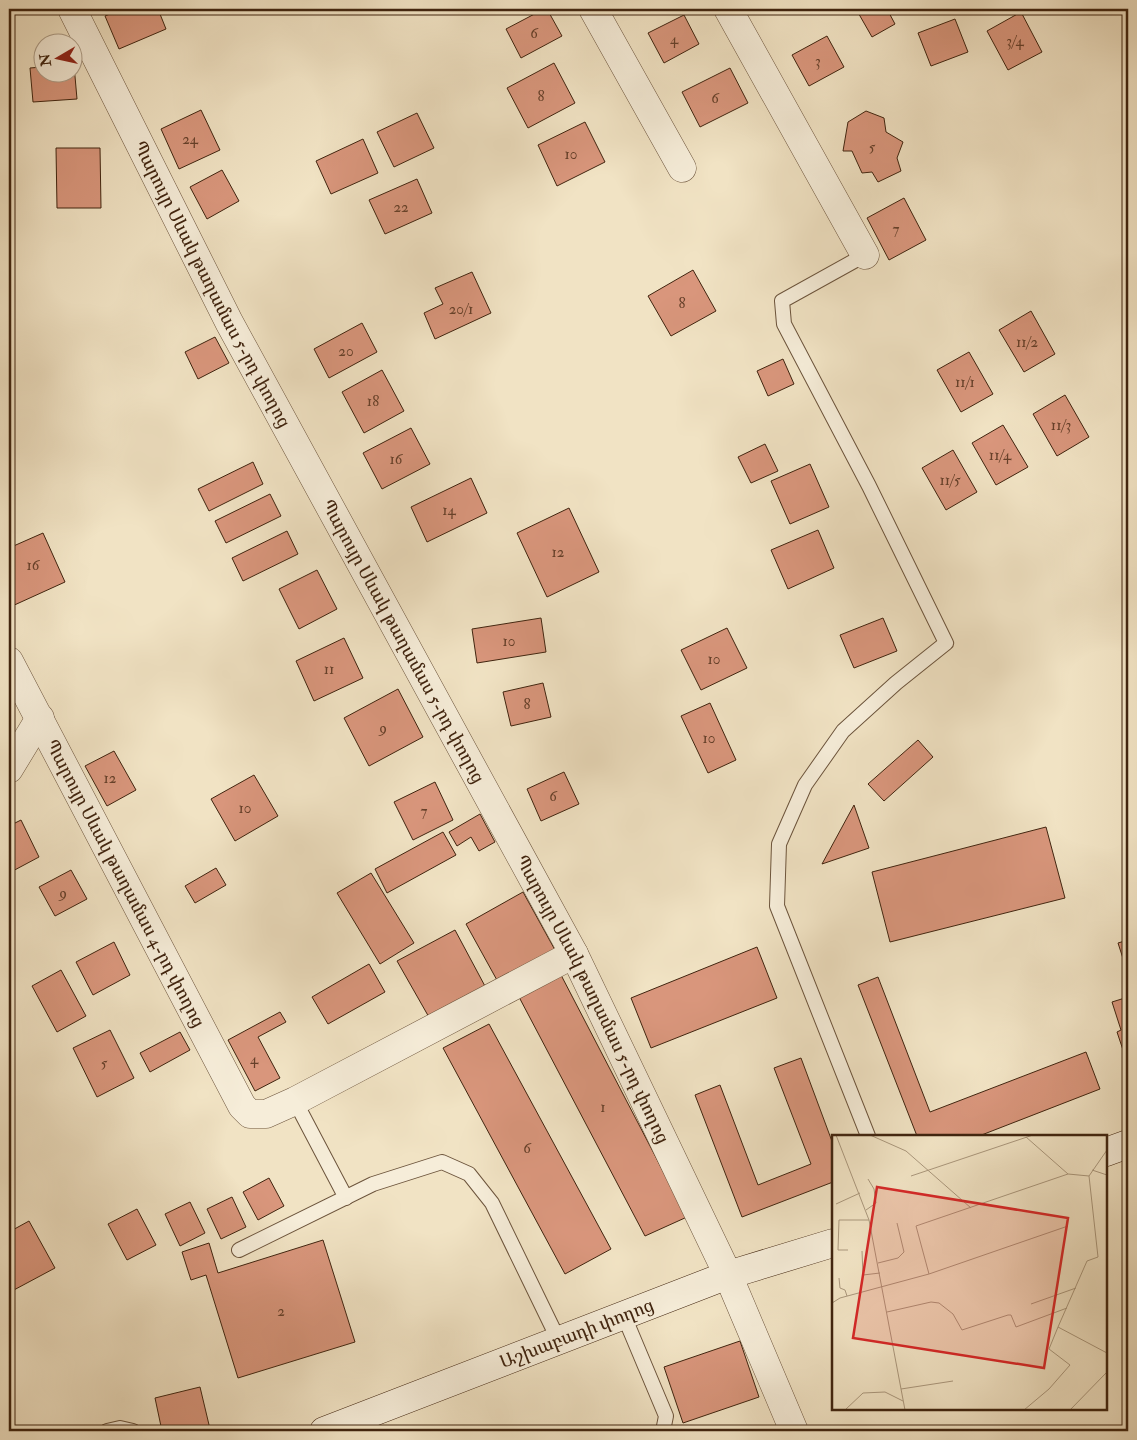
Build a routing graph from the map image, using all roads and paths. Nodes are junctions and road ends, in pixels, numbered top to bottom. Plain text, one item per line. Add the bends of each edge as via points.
1 (72, 9) edge
2 (593, 9) edge
3 (728, 9) edge
4 (682, 168) dead end
5 (865, 255) joint
6 (9, 660) edge
7 (40, 718) junction
8 (9, 768) edge
9 (574, 954) junction
10 (295, 1101) junction
11 (868, 1135) edge
12 (1128, 1144) edge
13 (1107, 1152) edge
14 (346, 1198) junction
15 (832, 1243) edge
16 (239, 1250) dead end
17 (728, 1275) junction
18 (624, 1316) junction
19 (558, 1342) junction
20 (107, 1431) edge
21 (133, 1431) edge
22 (324, 1431) edge
23 (663, 1431) edge
24 (794, 1431) edge

1 - 9 street, Պարույր Սևակ թաղամաս 5-րդ փողոց via 229,322
2 - 4 street
3 - 5 street
5 - 11 lane via 782,301 784,324 946,642 844,732 806,785 778,844 777,906
6 - 7 street, Պարույր Սևակ թաղամաս 4-րդ փողոց
7 - 8 street
7 - 10 street, Պարույր Սևակ թաղամաս 4-րդ փողոց via 242,1106 250,1114 266,1114
9 - 10 street
9 - 17 street, Պարույր Սևակ թաղամաս 5-րդ փողոց
10 - 14 lane
12 - 13 street
14 - 16 lane
14 - 19 lane via 373,1184 442,1162 469,1174 492,1204
15 - 17 street, Աշխաբադի փողոց
17 - 18 street, Աշխաբադի փողոց
17 - 24 street, Պարույր Սևակ թաղամաս 5-րդ փողոց
18 - 19 street, Աշխաբադի փողոց
18 - 23 lane via 666,1416
19 - 22 street, Աշխաբադի փողոց
20 - 21 lane via 120,1428

